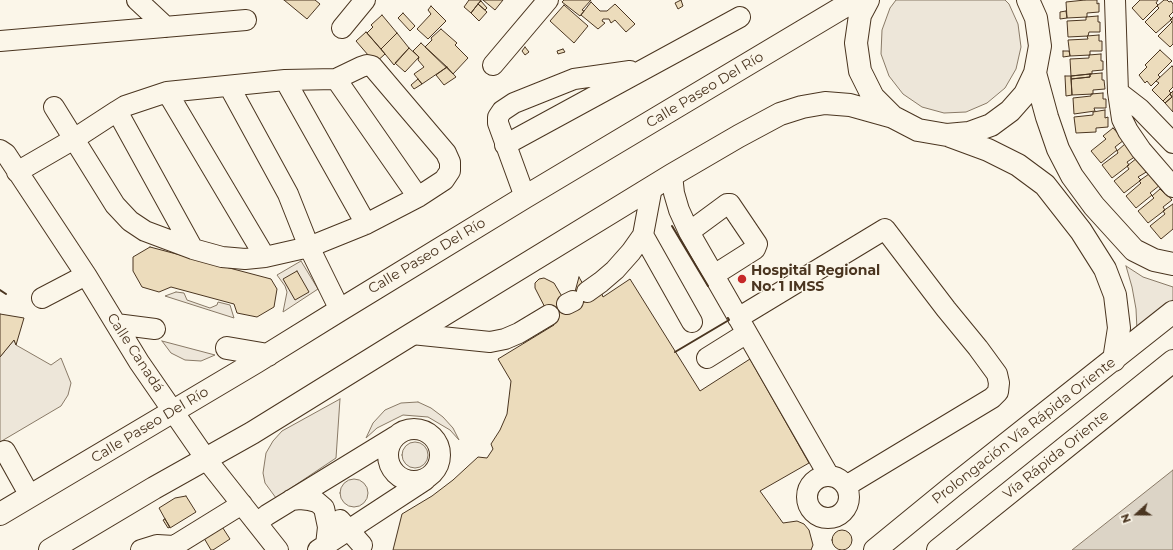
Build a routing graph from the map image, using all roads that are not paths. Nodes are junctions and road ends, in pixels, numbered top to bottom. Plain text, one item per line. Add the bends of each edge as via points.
1 (137, 0) edge
2 (365, 0) edge
3 (548, 0) edge
4 (855, 0) edge
5 (868, 0) edge
6 (1115, 0) edge
7 (1033, 6) edge
8 (740, 17) dead end
9 (246, 20) dead end
10 (166, 27) junction
11 (342, 28) dead end
12 (0, 41) edge
13 (493, 65) dead end
14 (644, 69) junction
15 (1035, 73) junction
16 (336, 79) junction
17 (285, 80) junction
18 (229, 86) junction
19 (167, 92) junction
20 (1118, 92) junction
21 (54, 107) dead end
22 (117, 110) junction
23 (893, 117) junction
24 (947, 135) junction
25 (74, 139) junction
26 (1173, 143) edge
27 (505, 145) junction
28 (0, 150) edge
29 (17, 172) junction
30 (672, 175) junction
31 (1173, 187) edge
32 (652, 188) junction
33 (418, 197) junction
34 (524, 197) junction
35 (366, 224) junction
36 (689, 232) junction
37 (643, 235) junction
38 (309, 247) junction
39 (193, 249) junction
40 (266, 258) junction
41 (1173, 264) edge
42 (714, 274) junction
43 (86, 275) junction
44 (42, 298) dead end
45 (576, 299) dead end
46 (340, 310) junction
47 (1173, 312) edge
48 (549, 315) dead end
49 (692, 322) dead end
50 (116, 324) junction
51 (743, 326) junction
52 (155, 329) dead end
53 (412, 334) junction
54 (227, 348) dead end
55 (268, 355) junction
56 (707, 358) dead end
57 (1114, 360) junction
58 (1173, 361) edge
59 (173, 411) junction
60 (396, 436) junction
61 (4, 451) dead end
62 (206, 459) junction
63 (334, 474) junction
64 (829, 476) junction
65 (430, 477) junction
66 (846, 486) junction
67 (30, 496) junction
68 (291, 500) junction
69 (242, 504) junction
70 (333, 508) junction
71 (0, 514) edge
72 (365, 519) junction
73 (257, 523) junction
74 (348, 530) junction
75 (362, 545) dead end
76 (322, 547) edge
77 (173, 548) edge
78 (50, 550) edge
79 (141, 550) edge
80 (278, 550) edge
81 (876, 550) edge
82 (938, 550) edge

1 - 10 street
2 - 11 street
3 - 13 street
4 - 34 main road, Calle Paseo Del Río
5 - 23 main road via 860,14 856,43 860,71 873,96
6 - 20 street
7 - 15 main road via 1040,46
8 - 14 street
9 - 10 street
10 - 12 street
14 - 27 street
14 - 27 street via 574,79 514,103 498,117
15 - 24 main road via 1025,94 1010,111 991,125 969,133
15 - 41 main road via 1058,148 1072,176 1094,206 1134,250 1154,260
16 - 17 street
16 - 33 street
16 - 33 street via 361,67 372,66 446,153 450,171 444,180
17 - 18 street
17 - 35 street
18 - 19 street
18 - 38 street via 288,194
19 - 22 street
19 - 40 street
20 - 26 street via 1140,109
20 - 31 street via 1122,119 1128,131
21 - 25 street
22 - 25 street
22 - 39 street
23 - 24 main road via 918,130
23 - 30 main road via 850,105 825,103 802,107 780,114
24 - 57 main road via 988,150 1018,165 1044,185 1081,231 1105,269 1115,295 1119,328
25 - 29 street
25 - 39 street via 115,205 130,221 145,231
27 - 34 street
28 - 29 street, Calle Canadá via 6,154
29 - 43 street, Calle Canadá
30 - 32 main road
30 - 36 street via 679,210
32 - 37 street
32 - 53 main road
33 - 35 street
34 - 46 main road, Calle Paseo Del Río
35 - 38 street
36 - 42 street
36 - 42 street via 730,204 757,244 756,248
37 - 45 street via 614,270
37 - 49 street
38 - 40 street
38 - 46 street
39 - 40 street via 222,257
42 - 51 street
43 - 44 street
43 - 50 street, Calle Canadá
46 - 55 main road, Calle Paseo Del Río
47 - 57 main road, Prolongación Vía Rápida Oriente
48 - 53 street via 505,339 490,342
50 - 52 street
50 - 59 street, Calle Canadá
51 - 56 street
51 - 64 street
51 - 66 street via 885,230 997,374 998,392 992,398
53 - 62 main road
54 - 55 main road
55 - 59 main road, Calle Paseo Del Río
57 - 81 main road, Prolongación Vía Rápida Oriente
58 - 82 main road, Vía Rápida Oriente
59 - 62 street, Calle Canadá
59 - 67 main road, Calle Paseo Del Río
60 - 63 street
60 - 65 street via 391,443 388,460 397,475 413,482
60 - 65 street via 403,431 415,429 428,432 434,438 441,454 440,463
61 - 67 street
62 - 69 street, Calle Canadá
62 - 78 main road
63 - 68 street
63 - 70 street via 329,492
64 - 66 street via 836,477
64 - 66 street via 816,479 808,490 807,504 816,515 830,519 843,513 849,500
65 - 72 street
67 - 71 main road, Calle Paseo Del Río
68 - 73 street
68 - 76 street via 309,500 324,508 328,527
69 - 73 street, Calle Canadá
69 - 77 street
70 - 72 street via 348,518
70 - 74 street
72 - 74 street
73 - 80 street, Calle Canadá
74 - 75 street
74 - 76 street
77 - 79 street via 157,545

